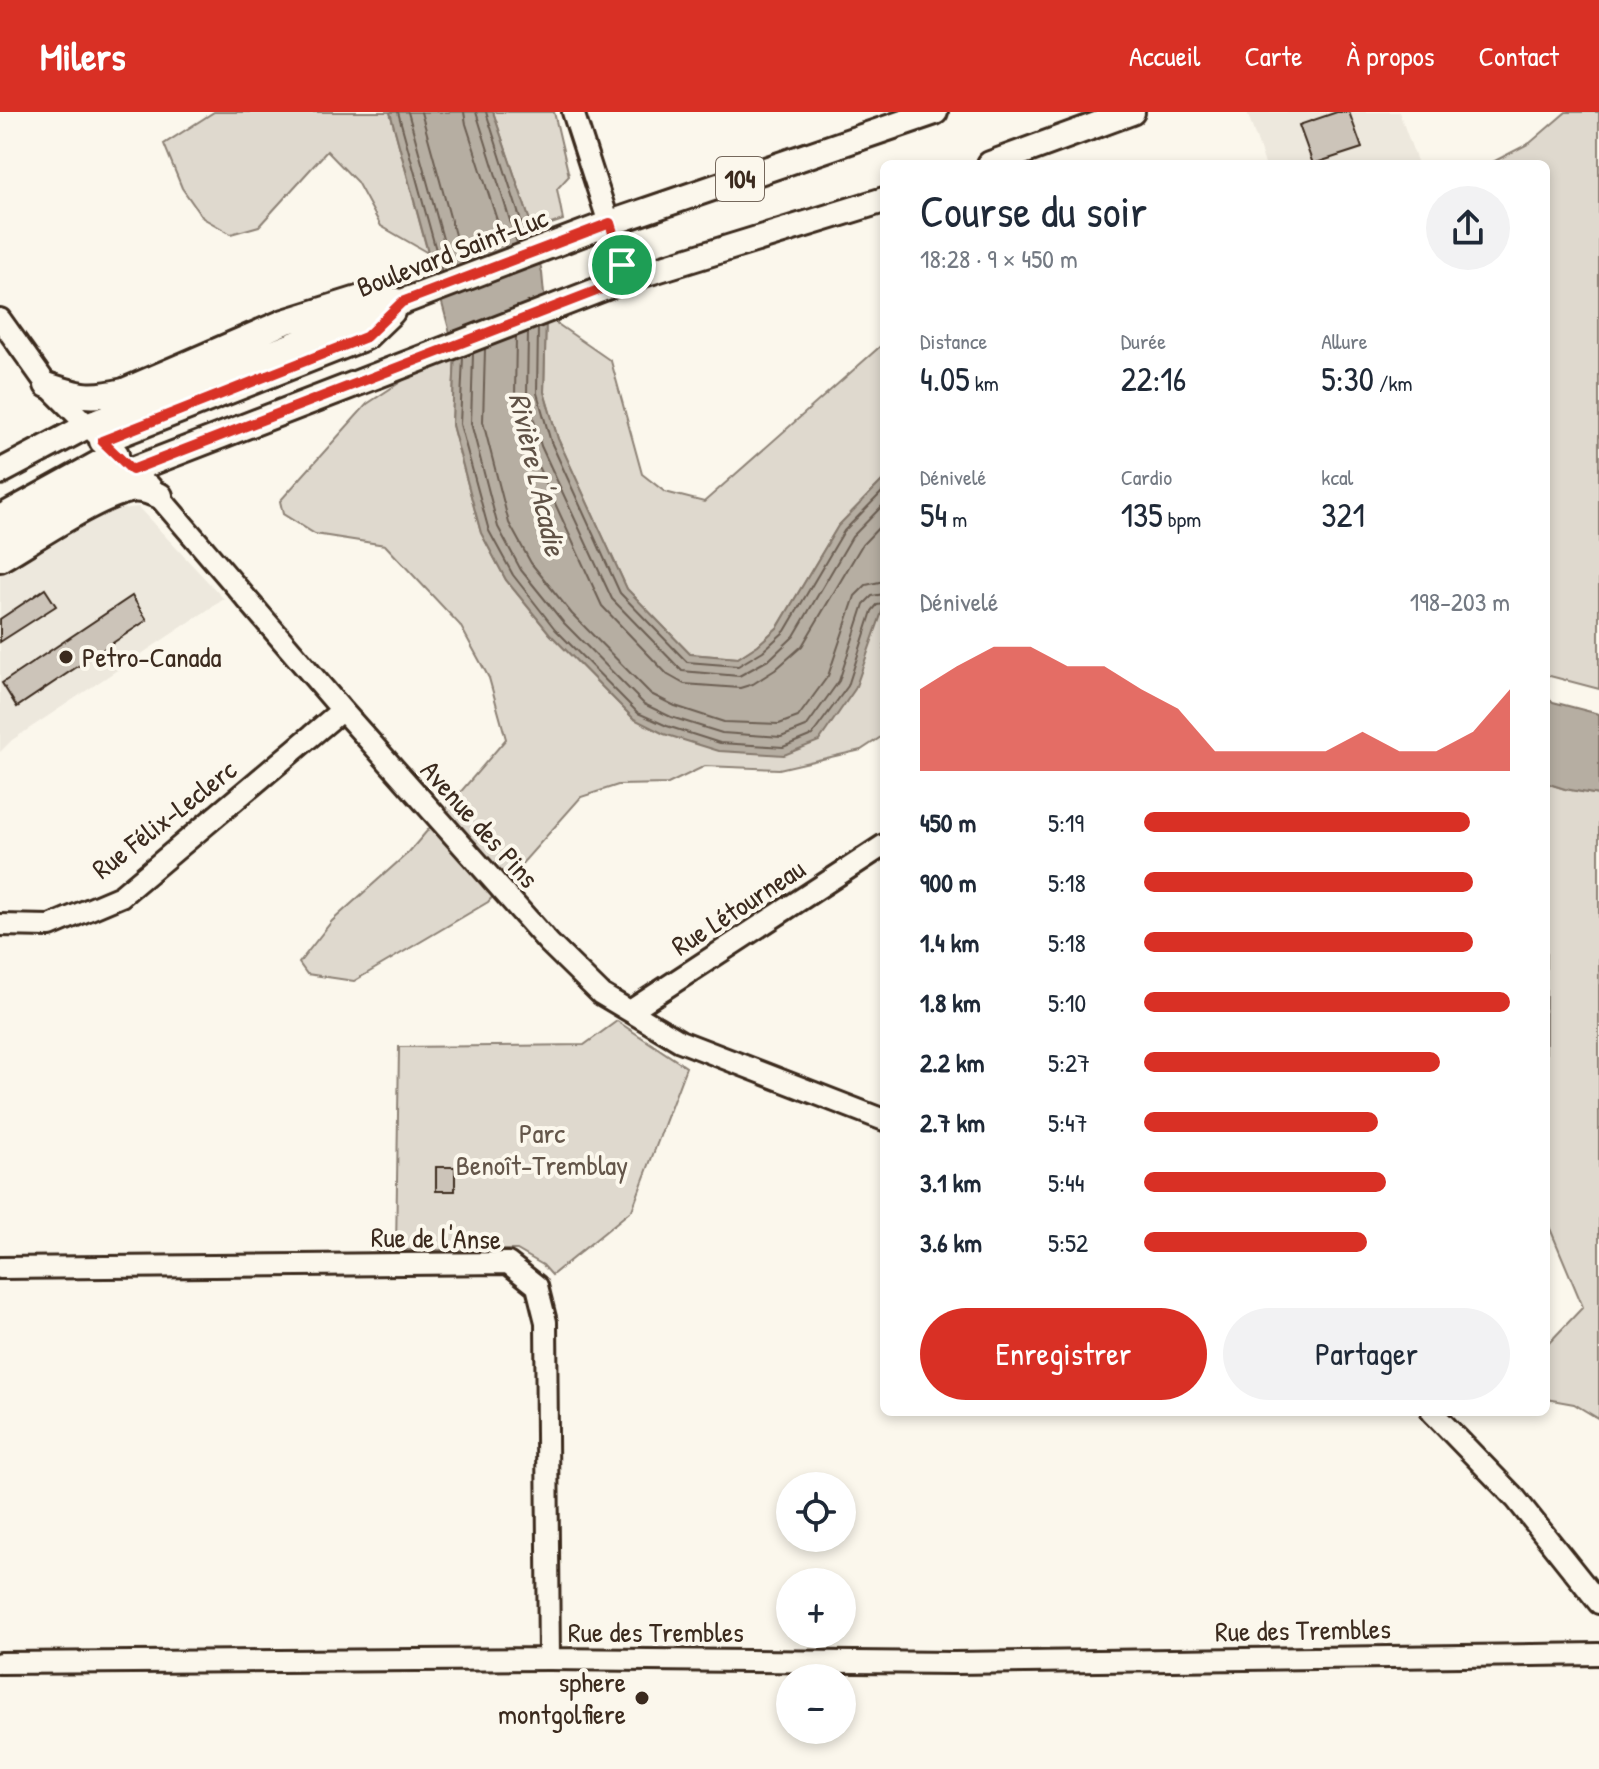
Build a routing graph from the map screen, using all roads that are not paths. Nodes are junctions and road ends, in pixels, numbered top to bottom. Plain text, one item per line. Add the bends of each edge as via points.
1 (573, 112) edge
2 (935, 112) edge
3 (1132, 112) edge
4 (1001, 160) edge
5 (880, 201) edge
6 (610, 223) junction
7 (627, 279) junction
8 (402, 302) junction
9 (0, 319) edge
10 (47, 385) junction
11 (110, 448) junction
12 (0, 472) edge
13 (160, 496) junction
14 (0, 518) edge
15 (0, 539) edge
16 (0, 559) edge
17 (342, 710) junction
18 (880, 849) edge
19 (0, 925) edge
20 (630, 1011) junction
21 (880, 1119) edge
22 (0, 1268) edge
23 (1436, 1416) edge
24 (1599, 1603) edge
25 (1599, 1654) edge
26 (549, 1659) junction
27 (0, 1663) edge

1 - 6 street
2 - 6 main road, Boulevard Saint-Luc / 104
3 - 4 main road
5 - 7 main road, 104
6 - 7 street
6 - 8 main road, Boulevard Saint-Luc / 104
7 - 11 main road, 104 via 425,357
8 - 10 main road via 361,298 284,322 99,397
8 - 11 main road via 366,337
9 - 10 street, Avenue des Pins
10 - 11 street, Avenue des Pins
11 - 12 main road, 104
11 - 13 street, Avenue des Pins
11 - 14 main road
11 - 15 main road, 104 via 85,492
13 - 16 main road via 129,490 96,503
13 - 17 street, Avenue des Pins
17 - 19 street, Rue Félix-Leclerc via 121,896 50,926
17 - 20 street, Avenue des Pins via 549,943 601,994
18 - 20 street, Rue Létourneau
20 - 21 street, Avenue des Pins via 717,1058
22 - 26 street, Rue de l'Anse via 508,1263 537,1286 546,1322
23 - 24 street via 1516,1499
25 - 26 street, Rue des Trembles via 954,1663
26 - 27 street, Rue des Trembles

